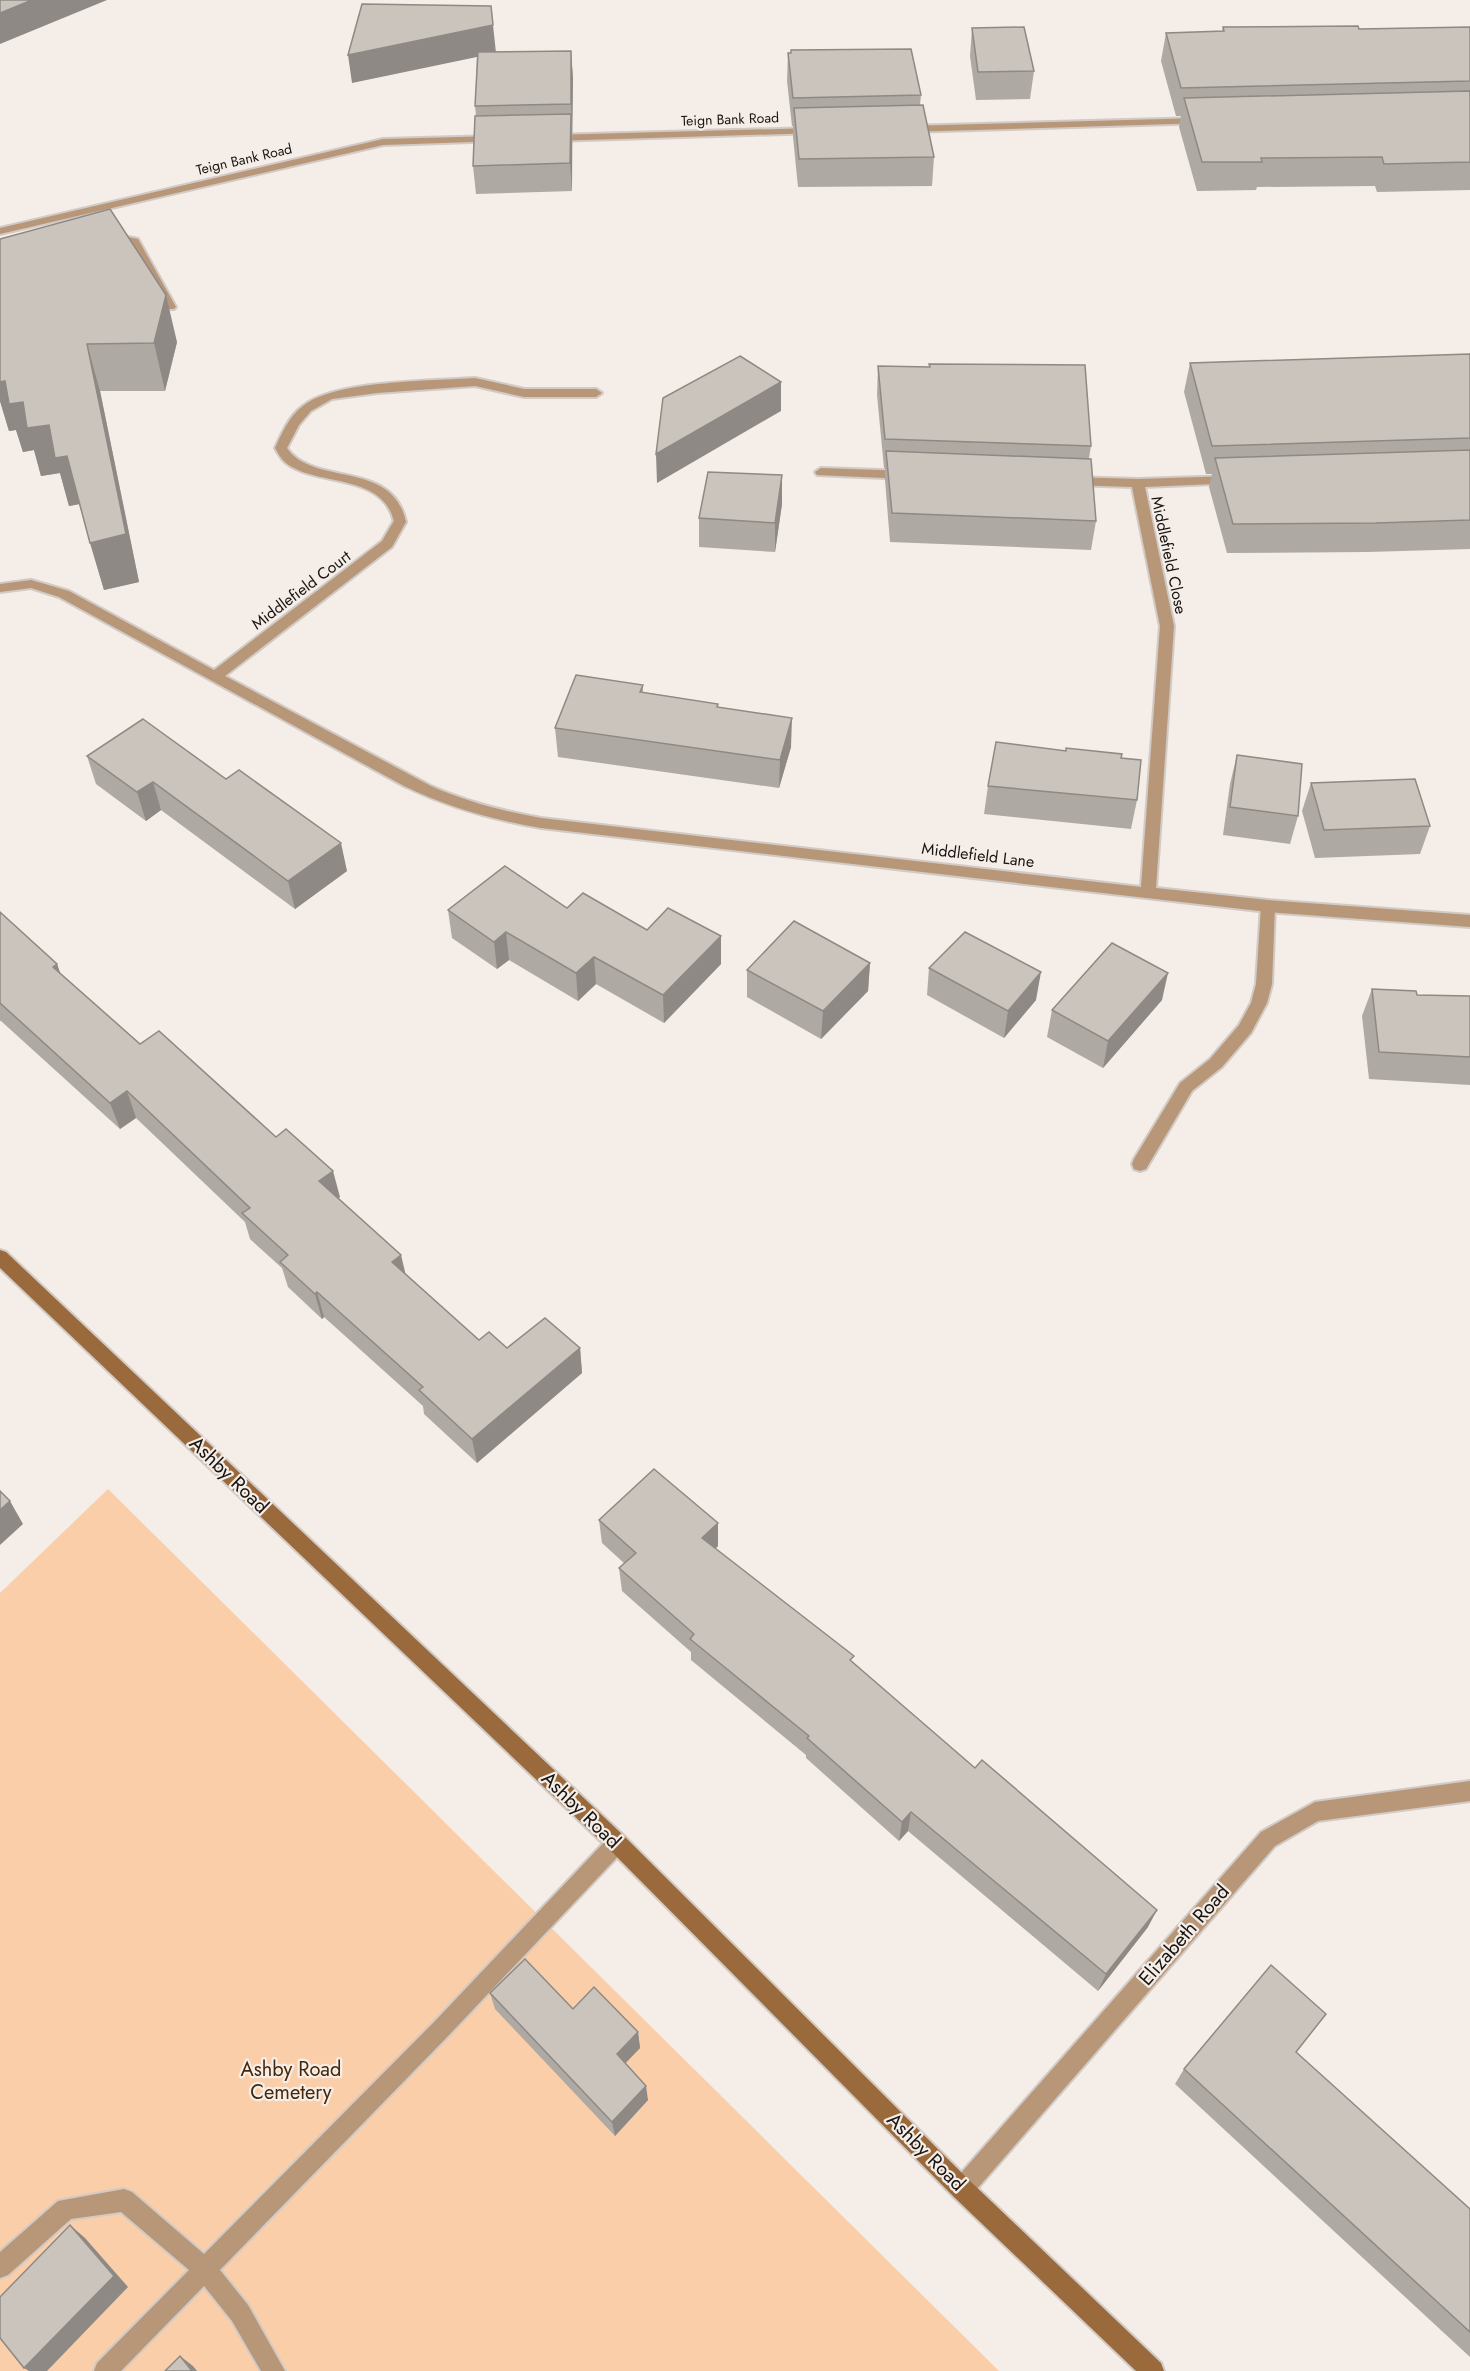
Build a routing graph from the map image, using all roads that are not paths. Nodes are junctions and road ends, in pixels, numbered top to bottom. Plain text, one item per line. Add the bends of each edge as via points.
1 (1215, 120) edge
2 (896, 129) edge
3 (827, 131) edge
4 (537, 138) edge
5 (503, 139) edge
6 (0, 231) edge
7 (102, 246) edge
8 (170, 307) dead end
9 (596, 393) dead end
10 (821, 472) dead end
11 (915, 476) edge
12 (1245, 479) edge
13 (1056, 480) edge
14 (1138, 483) junction
15 (0, 588) edge
16 (214, 677) junction
17 (1148, 893) junction
18 (1268, 906) junction
19 (1470, 921) edge
20 (1140, 1164) dead end
21 (0, 1257) edge
22 (1470, 1791) edge
23 (617, 1843) junction
24 (962, 2189) junction
25 (0, 2267) edge
26 (205, 2269) junction
27 (105, 2371) edge
28 (274, 2371) edge
29 (1153, 2371) edge

1 - 2 street
3 - 4 street, Teign Bank Road
5 - 6 street, Teign Bank Road via 382,142 29,229
7 - 8 street via 123,239 134,241
9 - 16 street, Middlefield Court via 524,393 475,382 377,388 329,396 307,408 293,424 281,448 290,461 364,483 392,499 400,511 400,522 387,544
10 - 11 street
12 - 14 street, Middlefield Close
13 - 14 street
14 - 17 street, Middlefield Close via 1167,626
15 - 16 street, Middlefield Lane via 31,584 63,594
16 - 17 street, Middlefield Lane via 444,800 482,813
17 - 18 street, Middlefield Lane
18 - 19 street, Middlefield Lane
18 - 20 street via 1264,984 1258,1003 1245,1029 1215,1063 1186,1087
21 - 23 main road, Ashby Road
22 - 24 street, Elizabeth Road via 1314,1812 1268,1839
23 - 24 main road, Ashby Road
23 - 26 street
24 - 29 main road, Ashby Road
25 - 26 street via 66,2209 124,2200
26 - 27 street
26 - 28 street via 240,2313

